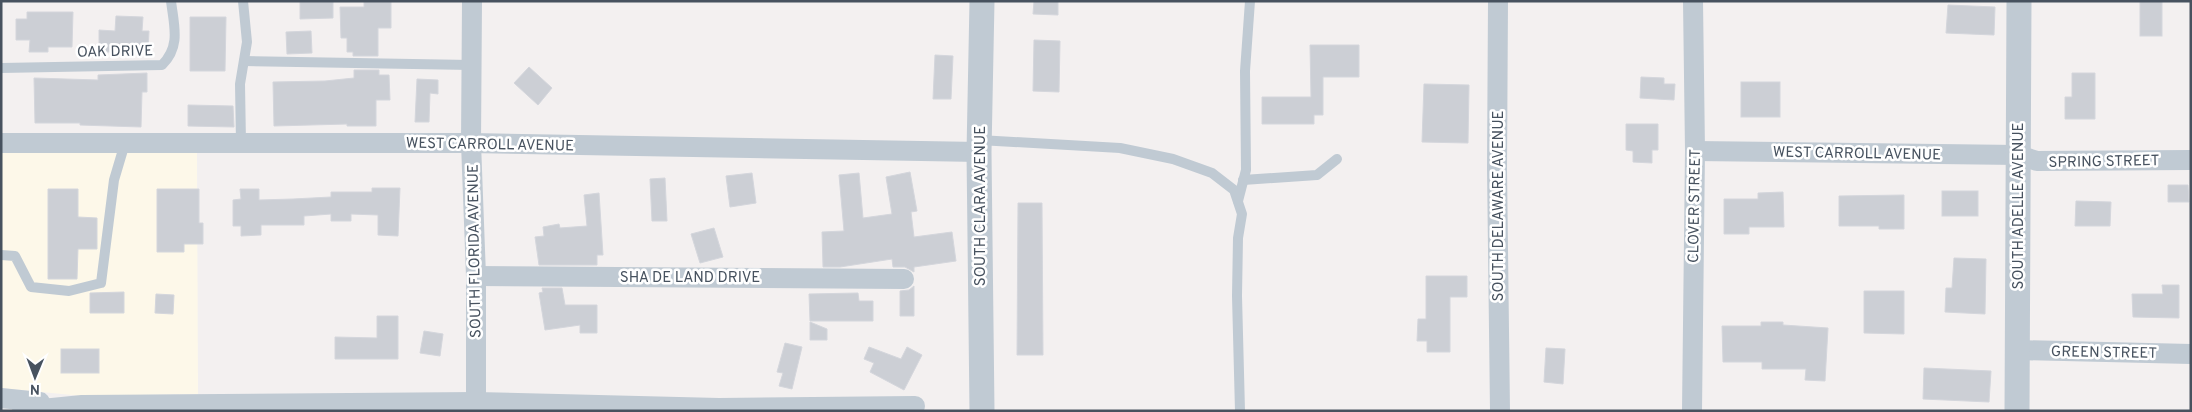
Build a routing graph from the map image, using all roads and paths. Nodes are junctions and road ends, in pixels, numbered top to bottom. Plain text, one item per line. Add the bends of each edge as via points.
1 (171, 1) edge
2 (242, 1) edge
3 (472, 1) edge
4 (982, 1) edge
5 (1250, 1) edge
6 (1498, 1) edge
7 (1693, 1) edge
8 (2019, 1) edge
9 (244, 61) junction
10 (471, 65) junction
11 (1, 68) edge
12 (1, 143) edge
13 (124, 143) junction
14 (241, 143) junction
15 (471, 143) junction
16 (979, 146) junction
17 (1695, 151) junction
18 (2018, 155) junction
19 (1337, 159) dead end
20 (2191, 160) edge
21 (1243, 180) junction
22 (1238, 201) junction
23 (1, 255) edge
24 (476, 276) junction
25 (904, 278) dead end
26 (2017, 350) junction
27 (2191, 354) edge
28 (1, 398) edge
29 (82, 406) junction
30 (476, 406) edge
31 (915, 406) dead end
32 (22, 411) edge
33 (982, 411) edge
34 (1240, 411) edge
35 (1500, 411) edge
36 (1692, 411) edge
37 (2018, 411) edge

1 - 11 lane, OAK DRIVE via 176,38 168,59 162,65
2 - 9 lane via 247,42
3 - 10 street, SOUTH FLORIDA AVENUE
4 - 16 street, SOUTH CLARA AVENUE
5 - 21 lane via 1245,71 1246,170
6 - 35 street, SOUTH DELAWARE AVENUE
7 - 17 street, CLOVER STREET
8 - 18 street, SOUTH ADELLE AVENUE
9 - 10 lane
9 - 14 lane via 240,84
10 - 15 street, SOUTH FLORIDA AVENUE
12 - 13 street, WEST CARROLL AVENUE
13 - 14 street, WEST CARROLL AVENUE
13 - 23 lane via 114,180 101,283 69,291 31,287 14,256
14 - 15 street, WEST CARROLL AVENUE
15 - 16 street, WEST CARROLL AVENUE
15 - 24 street, SOUTH FLORIDA AVENUE
16 - 22 lane via 1120,148 1173,159 1212,173 1234,190
16 - 33 street, SOUTH CLARA AVENUE
17 - 18 street, WEST CARROLL AVENUE
17 - 36 street, CLOVER STREET
18 - 20 street, SPRING STREET via 2037,161
18 - 26 street, SOUTH ADELLE AVENUE
19 - 21 lane via 1317,175
21 - 22 lane
22 - 34 lane via 1242,214 1238,238 1237,296
24 - 25 street, SHA DE LAND DRIVE
24 - 30 street, SOUTH FLORIDA AVENUE
26 - 27 street, GREEN STREET
26 - 37 street, SOUTH ADELLE AVENUE
28 - 29 street
29 - 30 street
29 - 32 street
30 - 31 street

